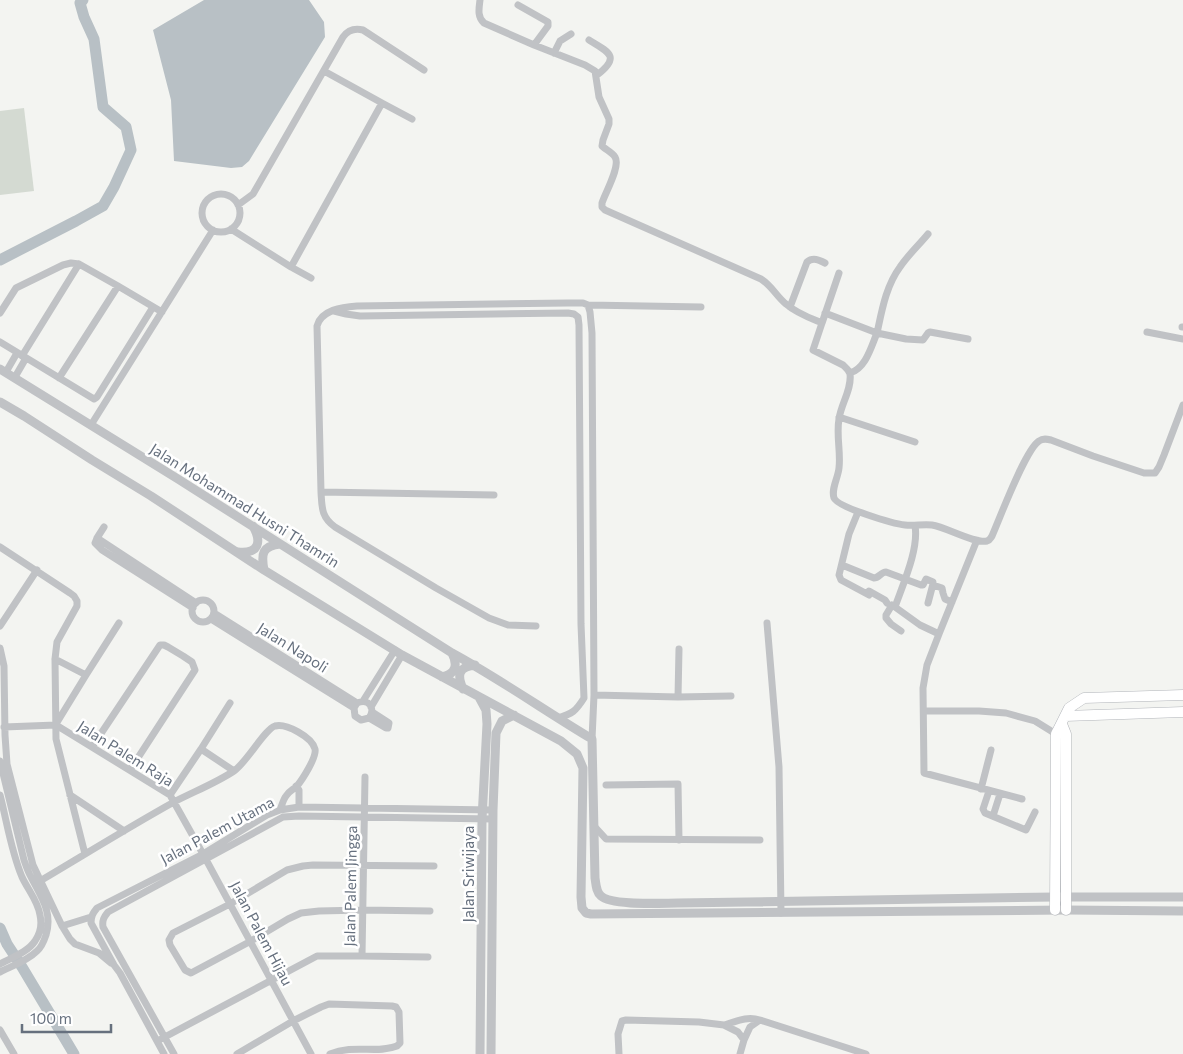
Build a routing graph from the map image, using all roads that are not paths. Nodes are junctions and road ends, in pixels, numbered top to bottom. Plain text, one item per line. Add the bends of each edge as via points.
1 (479, 0) edge
2 (518, 4) dead end
3 (571, 34) dead end
4 (590, 40) dead end
5 (534, 45) junction
6 (554, 53) junction
7 (324, 70) junction
8 (424, 70) dead end
9 (596, 75) junction
10 (382, 103) junction
11 (412, 119) dead end
12 (238, 205) junction
13 (231, 229) junction
14 (213, 230) junction
15 (928, 234) dead end
16 (825, 263) dead end
17 (79, 264) junction
18 (291, 267) junction
19 (839, 273) dead end
20 (311, 278) dead end
21 (118, 286) junction
22 (588, 305) junction
23 (153, 307) junction
24 (701, 307) dead end
25 (790, 307) junction
26 (334, 311) junction
27 (162, 312) junction
28 (0, 313) edge
29 (826, 313) junction
30 (822, 323) junction
31 (1146, 332) dead end
32 (877, 333) junction
33 (968, 339) dead end
34 (1183, 339) edge
35 (0, 342) edge
36 (22, 356) junction
37 (3, 370) edge
38 (850, 373) junction
39 (15, 377) junction
40 (59, 378) junction
41 (0, 402) edge
42 (1183, 405) edge
43 (839, 417) junction
44 (91, 425) junction
45 (915, 442) dead end
46 (321, 492) junction
47 (494, 495) dead end
48 (580, 501) junction
49 (593, 502) junction
50 (858, 512) junction
51 (252, 526) junction
52 (915, 526) junction
53 (104, 527) dead end
54 (977, 540) junction
55 (280, 544) junction
56 (0, 547) edge
57 (237, 552) junction
58 (842, 565) junction
59 (37, 570) junction
60 (264, 570) junction
61 (904, 578) junction
62 (933, 586) junction
63 (952, 602) junction
64 (928, 603) dead end
65 (889, 604) junction
66 (195, 605) junction
67 (213, 616) junction
68 (118, 623) dead end
69 (767, 623) dead end
70 (0, 626) edge
71 (536, 626) dead end
72 (901, 631) dead end
73 (939, 634) junction
74 (0, 648) edge
75 (679, 649) dead end
76 (398, 652) junction
77 (452, 653) junction
78 (55, 659) junction
79 (475, 665) junction
80 (86, 675) junction
81 (442, 677) junction
82 (463, 689) junction
83 (594, 695) junction
84 (1183, 695) edge
85 (731, 696) dead end
86 (479, 697) junction
87 (678, 697) junction
88 (230, 703) dead end
89 (358, 704) junction
90 (924, 711) junction
91 (371, 712) junction
92 (1183, 712) edge
93 (514, 715) junction
94 (558, 718) junction
95 (1063, 720) junction
96 (56, 725) junction
97 (4, 727) junction
98 (70, 734) junction
99 (1056, 734) junction
100 (56, 739) junction
101 (592, 739) junction
102 (92, 747) junction
103 (201, 749) junction
104 (991, 750) dead end
105 (0, 762) edge
106 (130, 770) junction
107 (234, 771) junction
108 (365, 777) dead end
109 (606, 785) dead end
110 (296, 786) junction
111 (985, 790) junction
112 (1000, 794) junction
113 (0, 795) edge
114 (70, 795) junction
115 (170, 795) junction
116 (1022, 799) dead end
117 (174, 802) junction
118 (300, 807) junction
119 (365, 809) junction
120 (280, 810) junction
121 (1035, 812) dead end
122 (479, 814) junction
123 (493, 814) junction
124 (993, 816) junction
125 (365, 817) junction
126 (595, 827) junction
127 (124, 831) junction
128 (678, 840) junction
129 (760, 840) dead end
130 (85, 854) junction
131 (205, 856) junction
132 (364, 866) junction
133 (434, 866) dead end
134 (40, 880) junction
135 (1060, 897) junction
136 (1183, 897) edge
137 (603, 898) junction
138 (782, 901) junction
139 (230, 904) junction
140 (363, 910) junction
141 (1060, 910) junction
142 (430, 911) dead end
143 (1183, 911) edge
144 (782, 913) junction
145 (592, 914) junction
146 (91, 916) junction
147 (62, 926) junction
148 (250, 941) junction
149 (27, 954) junction
150 (362, 956) junction
151 (428, 956) dead end
152 (5, 964) edge
153 (114, 965) junction
154 (0, 972) edge
155 (271, 980) junction
156 (293, 1020) junction
157 (760, 1020) junction
158 (724, 1025) junction
159 (0, 1030) edge
160 (165, 1037) junction
161 (744, 1040) junction
162 (157, 1042) junction
163 (14, 1054) edge
164 (164, 1054) edge
165 (174, 1054) edge
166 (237, 1054) edge
167 (311, 1054) edge
168 (330, 1054) edge
169 (480, 1054) edge
170 (491, 1054) edge
171 (619, 1054) edge
172 (740, 1054) edge
173 (866, 1054) edge

1 - 5 street via 482,21
2 - 5 street via 548,22
3 - 6 street via 560,41
4 - 9 street via 610,54 607,66
5 - 6 street
6 - 9 street via 594,69
7 - 8 street via 346,33 359,29
7 - 10 street
7 - 12 street via 253,194
9 - 25 street via 599,97 609,119 602,144 616,161 602,201 603,208 761,279
10 - 11 street
10 - 18 street
12 - 13 street via 240,216
12 - 14 street via 223,195 206,202 204,221
13 - 14 street
13 - 18 street
14 - 27 street
15 - 32 street via 896,272 884,301
16 - 25 street via 807,262
17 - 21 street
17 - 28 street via 63,265 16,288
17 - 36 street
18 - 20 street
19 - 29 street
21 - 23 street
21 - 40 street
22 - 24 street
22 - 26 street via 568,302 356,306
22 - 49 street via 592,333
23 - 27 street
23 - 40 street via 96,398
25 - 30 street
26 - 46 street via 322,316 317,326
26 - 48 street via 360,316 576,315 579,325
27 - 44 street
29 - 30 street
29 - 32 street
30 - 38 street via 813,350
31 - 34 street
32 - 33 street via 912,340 923,340 930,332
32 - 38 street via 863,363
35 - 36 street
36 - 37 street
36 - 39 street
36 - 40 street
37 - 39 street, Jalan Mohammad Husni Thamrin
38 - 43 street
39 - 44 street, Jalan Mohammad Husni Thamrin
41 - 57 street
42 - 54 street via 1155,473 1144,473 1051,440 1038,442 1024,462 992,536 986,541
43 - 45 street
43 - 50 street via 839,465 834,496 835,501
44 - 51 street, Jalan Mohammad Husni Thamrin
46 - 47 street
46 - 71 street via 323,513 335,527 489,618 508,625
48 - 49 street
48 - 94 street via 584,698 571,714
49 - 83 street
50 - 52 street
50 - 58 street
51 - 55 street, Jalan Mohammad Husni Thamrin
51 - 57 street via 259,539 257,545 253,550
52 - 54 street via 933,525
52 - 61 street via 914,552
53 - 66 street, Jalan Napoli via 95,543 102,550
54 - 63 street
55 - 60 street via 272,545 263,552
55 - 77 street, Jalan Mohammad Husni Thamrin
56 - 59 street
57 - 60 street
58 - 61 street via 873,578 886,572
58 - 65 street via 841,580 868,594 869,591
59 - 70 street
59 - 78 street via 77,601 74,613 57,642
60 - 76 street
61 - 62 street via 920,585 928,579
61 - 65 street
62 - 63 street via 942,588 945,599
62 - 64 street
63 - 73 street
65 - 72 street via 886,619
65 - 73 street
66 - 67 street, Jalan Napoli via 202,600 208,601 213,605
66 - 67 street, Jalan Napoli via 194,616 198,621 205,622
67 - 89 street, Jalan Napoli
68 - 80 street
69 - 138 street via 779,767
73 - 90 street via 924,678
74 - 97 street via 4,666
75 - 87 street
76 - 81 street
76 - 89 street
76 - 91 street
77 - 79 street, Jalan Mohammad Husni Thamrin
77 - 81 street via 455,667
78 - 80 street
78 - 96 street
79 - 82 street via 464,667 459,674
79 - 94 street, Jalan Mohammad Husni Thamrin
80 - 96 street
81 - 82 street
82 - 86 street
83 - 87 street
83 - 101 street
84 - 95 main road via 1084,698 1069,708
85 - 87 street
86 - 93 street
86 - 122 street, Jalan Sriwijaya via 486,710 487,724
88 - 103 street
89 - 91 street, Jalan Napoli via 368,703
89 - 91 street, Jalan Napoli via 354,714 359,719 364,720
90 - 99 street via 1006,713 1036,720
90 - 111 street via 924,773
92 - 95 main road
93 - 123 street, Jalan Sriwijaya via 502,721 496,733
93 - 145 street via 561,741 576,754 583,768 581,902 584,912
94 - 101 street, Jalan Mohammad Husni Thamrin
95 - 99 main road
95 - 135 main road via 1066,734
96 - 97 street, Jalan Palem Raja
96 - 98 street, Jalan Palem Raja
96 - 100 street
97 - 134 street via 9,776 32,865
98 - 100 street
98 - 102 street, Jalan Palem Raja
99 - 135 main road
100 - 114 street
101 - 126 street
102 - 106 street, Jalan Palem Raja
102 - 106 street via 160,645 168,647 192,662 194,670
103 - 107 street
103 - 115 street
104 - 111 street
105 - 149 street via 24,860 49,922 38,951
106 - 115 street, Jalan Palem Raja
107 - 110 street via 271,728 288,727 304,736 315,750 314,758
107 - 117 street
108 - 119 street
109 - 128 street via 678,784
110 - 118 street
110 - 120 street via 284,798
111 - 112 street
111 - 124 street via 982,810
112 - 116 street
112 - 124 street
113 - 149 street via 17,862 42,922
114 - 127 street
114 - 130 street
115 - 117 street, Jalan Palem Raja
117 - 127 street
117 - 131 street, Jalan Palem Raja
118 - 119 street, Jalan Palem Utama
118 - 120 street, Jalan Palem Utama
119 - 122 street, Jalan Palem Utama
119 - 125 street
120 - 131 street, Jalan Palem Utama via 262,818
121 - 124 street via 1026,830
122 - 123 street
122 - 125 street, Jalan Palem Utama
122 - 169 street, Jalan Sriwijaya
123 - 170 street, Jalan Sriwijaya
125 - 131 street, Jalan Palem Utama via 283,817
125 - 132 street, Jalan Palem Jingga
126 - 128 street via 606,839
126 - 137 street via 596,878 598,893
127 - 130 street
128 - 129 street
130 - 134 street
131 - 139 street, Jalan Palem Hijau
131 - 146 street, Jalan Palem Utama via 97,908
131 - 160 street, Jalan Palem Utama via 108,912 102,921
132 - 133 street
132 - 139 street via 312,865 295,868
132 - 140 street, Jalan Palem Jingga
134 - 147 street
135 - 136 street
135 - 138 street
135 - 141 main road
137 - 138 street via 621,902
137 - 145 street
138 - 144 street
139 - 148 street, Jalan Palem Hijau
139 - 148 street via 173,933 170,945 185,970 191,973
140 - 142 street
140 - 148 street via 301,913
140 - 150 street, Jalan Palem Jingga
141 - 143 street
141 - 144 street
144 - 145 street
146 - 147 street, Jalan Palem Utama
146 - 153 street via 91,922
147 - 153 street via 75,944 99,953
148 - 155 street, Jalan Palem Hijau
149 - 152 street
150 - 151 street
150 - 155 street via 317,956
152 - 154 street
153 - 162 street
155 - 156 street, Jalan Palem Hijau
155 - 160 street
156 - 166 street
156 - 167 street, Jalan Palem Hijau
156 - 168 street via 329,1004 399,1009 400,1043 397,1046 346,1049
157 - 158 street via 752,1018
157 - 161 street via 750,1027
157 - 173 street
158 - 161 street via 738,1032
158 - 171 street via 622,1021 618,1034
159 - 163 street
160 - 162 street
160 - 165 street
161 - 172 street
162 - 164 street

